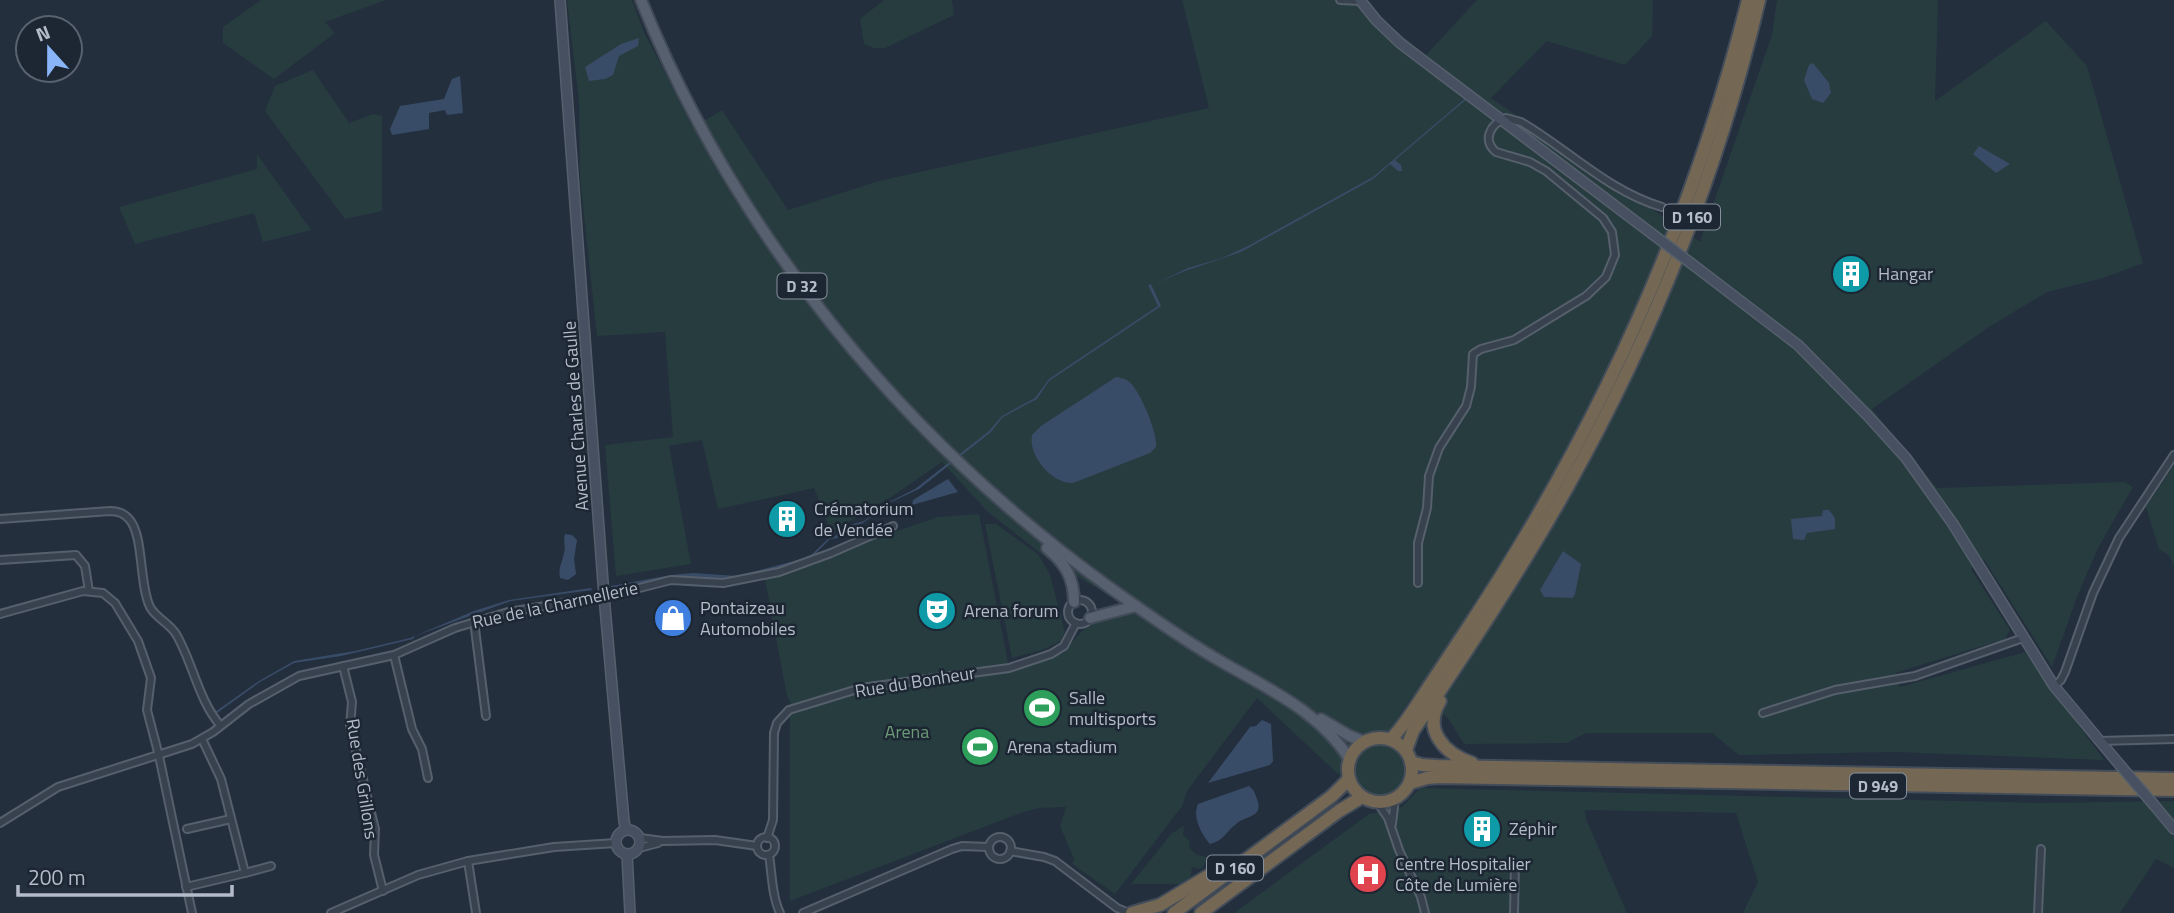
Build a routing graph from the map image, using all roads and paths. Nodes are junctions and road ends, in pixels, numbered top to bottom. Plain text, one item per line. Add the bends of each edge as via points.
1 (560, 0) edge
2 (641, 0) edge
3 (1340, 0) edge
4 (1360, 0) edge
5 (1748, 0) edge
6 (1759, 0) edge
7 (1501, 119) junction
8 (1662, 207) dead end
9 (2174, 455) edge
10 (1014, 512) junction
11 (0, 519) edge
12 (893, 526) dead end
13 (0, 561) edge
14 (1418, 583) dead end
15 (89, 591) junction
16 (604, 596) junction
17 (1074, 602) junction
18 (1136, 606) junction
19 (0, 614) edge
20 (1090, 618) junction
21 (474, 621) junction
22 (1076, 623) junction
23 (2023, 638) junction
24 (394, 655) junction
25 (1463, 655) junction
26 (343, 666) junction
27 (2054, 686) junction
28 (1302, 709) junction
29 (1763, 713) dead end
30 (486, 716) dead end
31 (220, 725) junction
32 (202, 739) junction
33 (1391, 739) junction
34 (2174, 739) edge
35 (2099, 741) junction
36 (1365, 742) junction
37 (159, 756) junction
38 (1409, 756) junction
39 (1350, 760) junction
40 (1483, 767) junction
41 (428, 778) dead end
42 (1349, 779) junction
43 (2174, 779) edge
44 (1410, 783) junction
45 (2174, 790) edge
46 (1363, 797) junction
47 (1395, 799) junction
48 (1377, 802) junction
49 (231, 819) junction
50 (0, 822) edge
51 (1295, 823) junction
52 (2174, 829) edge
53 (187, 830) dead end
54 (626, 830) junction
55 (1392, 830) junction
56 (767, 838) junction
57 (616, 843) junction
58 (639, 843) junction
59 (757, 846) junction
60 (989, 847) junction
61 (2041, 849) dead end
62 (1010, 851) junction
63 (627, 854) junction
64 (769, 855) junction
65 (468, 861) junction
66 (1515, 864) dead end
67 (271, 866) dead end
68 (245, 873) junction
69 (186, 887) junction
70 (383, 891) junction
71 (1424, 911) edge
72 (192, 913) edge
73 (331, 913) edge
74 (477, 913) edge
75 (630, 913) edge
76 (780, 913) edge
77 (803, 913) edge
78 (1131, 913) edge
79 (1174, 913) edge
80 (1201, 913) edge
81 (1514, 913) edge
82 (2038, 913) edge

1 - 16 street, Avenue Charles de Gaulle
2 - 10 main road, D 32 via 686,97 742,199 817,307 884,387
3 - 4 street
4 - 7 street via 1400,43
5 - 33 highway, D 160 via 1699,165 1619,362 1492,591
6 - 25 highway, D 160 via 1710,167 1637,351 1555,508
7 - 8 street via 1521,122 1617,188
7 - 14 street via 1489,134 1492,149 1546,171 1603,218 1614,239 1615,260 1606,277 1586,296 1514,341 1473,354 1466,406 1439,448 1429,475 1418,543
7 - 23 street, bridge via 1798,345 1906,458
9 - 27 street via 2119,538 2093,593 2065,672
10 - 17 main road via 1065,566 1074,586
10 - 18 main road, D 32
11 - 31 street via 110,511 129,518 149,604 174,632
12 - 16 street, Rue de la Charmellerie via 779,572 723,583 671,580
13 - 15 street via 76,555 85,566
15 - 19 street
15 - 37 street via 103,593 116,603 138,641 151,678 146,703
16 - 21 street, Rue de la Charmellerie
16 - 54 street, Avenue Charles de Gaulle
17 - 20 street via 1088,604
17 - 22 street via 1068,611
18 - 20 main road
18 - 28 main road, D 32
20 - 22 street
21 - 24 street, Rue de la Charmellerie
21 - 30 street
22 - 56 street, Rue du Bonheur via 1059,650 1009,668 861,688 789,710 776,723 774,733 773,820
23 - 27 street
23 - 29 street via 1915,677 1836,691
24 - 26 street, Rue de la Charmellerie
24 - 41 street
25 - 38 highway, D 160 via 1413,731
25 - 40 highway via 1436,708 1435,726 1448,751
26 - 31 street, Rue de la Charmellerie via 289,679
26 - 70 street, Rue des Grillons via 352,702 350,726 375,829 374,855
27 - 35 street
28 - 36 main road, D 32
28 - 39 main road, D 32
31 - 32 street, Rue de la Charmellerie
32 - 37 street, Rue de la Charmellerie
32 - 49 street via 221,779
33 - 36 highway
33 - 38 highway
34 - 35 street
35 - 52 street, bridge
36 - 39 highway
37 - 50 street, Rue de la Charmellerie via 58,787
37 - 69 street
38 - 40 highway, D 949 via 1427,766
38 - 44 highway
39 - 42 highway
40 - 43 highway, D 949
42 - 46 highway
42 - 51 highway, D 160
44 - 45 highway, D 949 via 1439,777
44 - 47 highway
46 - 48 highway
46 - 80 highway, D 160
47 - 48 highway
47 - 55 street
48 - 55 street
49 - 53 street
49 - 68 street
51 - 78 highway via 1171,900
51 - 79 highway, D 160
54 - 57 street
54 - 58 street via 634,832
55 - 71 street
56 - 59 street
56 - 64 street via 775,845
57 - 63 street
57 - 65 street via 554,847
58 - 59 street via 715,841
58 - 63 street via 635,852
59 - 64 street via 761,854
60 - 62 street via 996,858 1003,859
60 - 62 street via 992,840 1002,837
60 - 77 street via 952,849
61 - 82 street
62 - 78 street via 1055,861 1105,900
63 - 75 street
64 - 76 street
65 - 70 street
65 - 74 street
66 - 81 street
67 - 68 street
68 - 69 street
69 - 72 street
70 - 73 street

